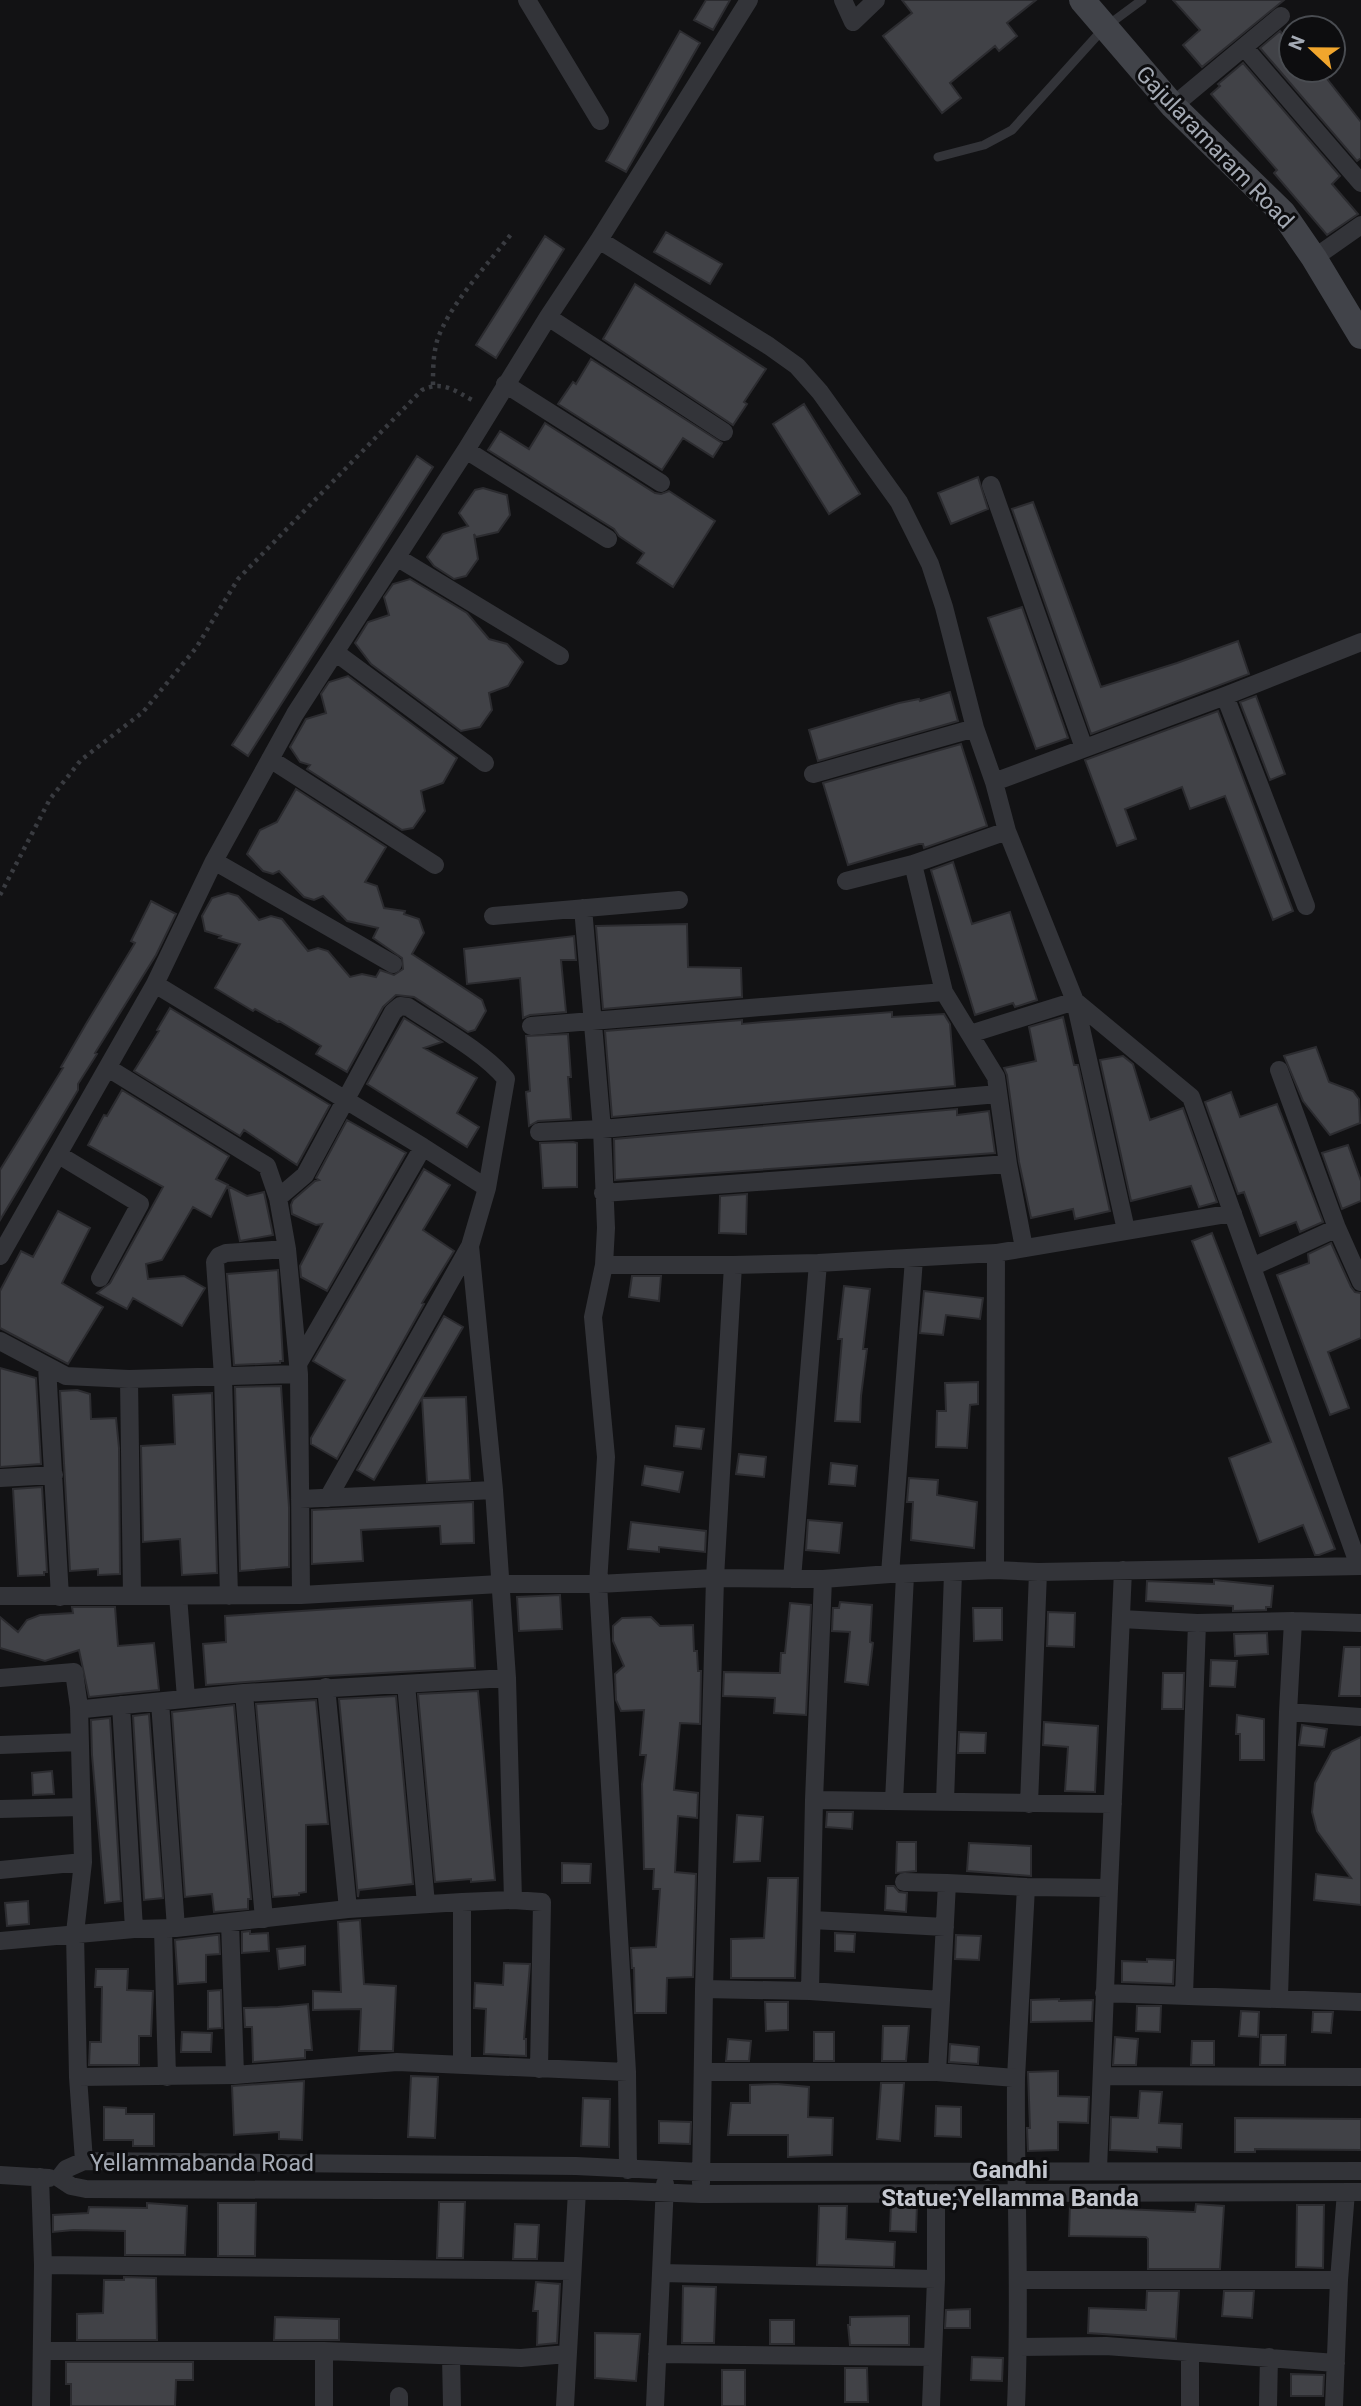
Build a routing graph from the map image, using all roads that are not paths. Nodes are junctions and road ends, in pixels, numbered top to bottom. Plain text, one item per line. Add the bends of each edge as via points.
1 (527, 0) edge
2 (749, 0) edge
3 (843, 0) edge
4 (876, 0) edge
5 (1082, 0) edge
6 (1142, 0) edge
7 (1277, 19) edge
8 (1104, 28) junction
9 (1244, 47) junction
10 (1173, 106) junction
11 (600, 121) dead end
12 (937, 157) dead end
13 (1361, 183) edge
14 (1361, 225) edge
15 (599, 240) junction
16 (1314, 258) junction
17 (548, 317) junction
18 (1361, 337) edge
19 (505, 384) junction
20 (724, 432) dead end
21 (466, 450) junction
22 (661, 483) dead end
23 (991, 485) dead end
24 (608, 538) dead end
25 (398, 558) junction
26 (1361, 642) edge
27 (335, 652) junction
28 (561, 656) dead end
29 (1225, 696) junction
30 (975, 728) junction
31 (1084, 748) junction
32 (270, 760) junction
33 (485, 764) dead end
34 (813, 774) dead end
35 (994, 782) junction
36 (1007, 831) junction
37 (214, 860) junction
38 (913, 864) junction
39 (435, 865) dead end
40 (846, 881) dead end
41 (679, 900) dead end
42 (1306, 906) dead end
43 (583, 908) junction
44 (493, 916) dead end
45 (393, 964) dead end
46 (155, 984) junction
47 (944, 992) junction
48 (1075, 1001) junction
49 (593, 1023) junction
50 (531, 1026) dead end
51 (970, 1034) junction
52 (108, 1068) junction
53 (1279, 1070) dead end
54 (998, 1094) junction
55 (345, 1099) junction
56 (602, 1129) junction
57 (539, 1132) dead end
58 (423, 1147) junction
59 (59, 1155) junction
60 (1008, 1164) junction
61 (487, 1188) junction
62 (603, 1193) junction
63 (278, 1198) junction
64 (1233, 1213) junction
65 (1337, 1228) junction
66 (1125, 1230) junction
67 (470, 1246) junction
68 (287, 1248) junction
69 (1024, 1248) junction
70 (996, 1253) junction
71 (0, 1255) edge
72 (914, 1259) junction
73 (818, 1263) junction
74 (604, 1265) junction
75 (733, 1265) junction
76 (1252, 1267) junction
77 (100, 1278) dead end
78 (1361, 1282) edge
79 (0, 1341) edge
80 (47, 1366) junction
81 (298, 1369) junction
82 (223, 1376) junction
83 (129, 1379) junction
84 (54, 1475) junction
85 (0, 1478) edge
86 (494, 1490) junction
87 (328, 1498) junction
88 (300, 1499) junction
89 (1360, 1566) edge
90 (995, 1570) junction
91 (1123, 1570) junction
92 (1038, 1572) junction
93 (953, 1573) junction
94 (897, 1574) junction
95 (715, 1578) junction
96 (792, 1579) junction
97 (823, 1579) junction
98 (500, 1584) junction
99 (598, 1584) junction
100 (132, 1595) junction
101 (301, 1595) junction
102 (0, 1596) edge
103 (178, 1596) junction
104 (229, 1596) junction
105 (60, 1597) junction
106 (1121, 1619) junction
107 (1293, 1621) junction
108 (1197, 1623) junction
109 (1361, 1623) edge
110 (0, 1678) edge
111 (507, 1678) junction
112 (406, 1684) junction
113 (326, 1687) junction
114 (244, 1693) junction
115 (186, 1698) junction
116 (160, 1702) junction
117 (121, 1705) junction
118 (79, 1707) junction
119 (1288, 1712) junction
120 (1361, 1717) edge
121 (80, 1742) junction
122 (0, 1745) edge
123 (814, 1800) junction
124 (894, 1801) junction
125 (945, 1801) junction
126 (1029, 1804) junction
127 (1113, 1804) junction
128 (81, 1807) junction
129 (0, 1809) edge
130 (83, 1862) junction
131 (0, 1870) edge
132 (904, 1882) dead end
133 (947, 1884) junction
134 (1026, 1887) junction
135 (1109, 1888) junction
136 (513, 1900) junction
137 (462, 1902) junction
138 (426, 1904) junction
139 (348, 1909) junction
140 (264, 1919) junction
141 (812, 1920) junction
142 (230, 1922) junction
143 (945, 1927) junction
144 (169, 1928) junction
145 (134, 1929) junction
146 (75, 1933) junction
147 (0, 1941) edge
148 (704, 1989) junction
149 (810, 1991) junction
150 (1104, 1993) junction
151 (1184, 1995) junction
152 (1279, 1997) junction
153 (941, 2000) junction
154 (1361, 2001) edge
155 (462, 2065) junction
156 (539, 2069) junction
157 (627, 2072) junction
158 (703, 2072) junction
159 (937, 2072) junction
160 (235, 2075) junction
161 (1103, 2076) junction
162 (78, 2077) junction
163 (167, 2077) junction
164 (1361, 2077) edge
165 (1016, 2078) junction
166 (84, 2161) junction
167 (628, 2169) junction
168 (666, 2170) junction
169 (1098, 2170) junction
170 (1361, 2171) edge
171 (701, 2172) junction
172 (1015, 2173) junction
173 (0, 2175) edge
174 (40, 2177) junction
175 (59, 2178) junction
176 (577, 2191) junction
177 (1354, 2192) edge
178 (664, 2193) junction
179 (936, 2193) junction
180 (1016, 2193) junction
181 (701, 2194) junction
182 (43, 2265) junction
183 (572, 2271) junction
184 (661, 2273) junction
185 (936, 2279) junction
186 (1020, 2280) junction
187 (1339, 2280) junction
188 (1019, 2347) junction
189 (42, 2351) junction
190 (324, 2351) junction
191 (1190, 2353) junction
192 (567, 2354) junction
193 (657, 2354) junction
194 (451, 2356) junction
195 (933, 2357) junction
196 (1269, 2357) junction
197 (1336, 2362) junction
198 (41, 2406) edge
199 (324, 2406) edge
200 (452, 2406) edge
201 (565, 2406) edge
202 (654, 2406) edge
203 (931, 2406) edge
204 (1016, 2406) edge
205 (1190, 2406) edge
206 (1268, 2406) edge
207 (1335, 2406) edge

1 - 11 street
2 - 15 street
3 - 4 street via 853,22
5 - 8 main road, Gajularamaram Road
6 - 8 lane
7 - 9 street
8 - 10 main road, Gajularamaram Road
8 - 12 lane via 1012,130 984,145
9 - 10 street
9 - 13 street
10 - 16 main road, Gajularamaram Road via 1283,213
14 - 16 street
15 - 17 street
15 - 30 street via 769,346 797,366 820,392 899,502 930,564
16 - 18 main road, Gajularamaram Road
17 - 19 street
17 - 20 street
19 - 21 street
19 - 22 street
21 - 24 street
21 - 25 street
23 - 31 street
25 - 27 street
25 - 28 street
26 - 29 street
27 - 32 street
27 - 33 street
29 - 31 street
29 - 42 street
30 - 34 street
30 - 35 street
31 - 35 street
32 - 37 street
32 - 39 street
35 - 36 street
36 - 38 street
36 - 48 street
37 - 45 street
37 - 46 street
38 - 40 street
38 - 47 street
41 - 43 street
43 - 44 street
43 - 49 street
46 - 52 street
46 - 55 street
47 - 49 street
47 - 51 street
48 - 51 street
48 - 64 street via 1191,1097
48 - 66 street
49 - 50 street
49 - 56 street
51 - 54 street via 996,1077
52 - 59 street
52 - 63 street via 267,1166
53 - 65 street
54 - 56 street
54 - 60 street
55 - 58 street
55 - 61 street via 393,1012 408,1007 506,1079
55 - 63 street via 306,1175
56 - 57 street
56 - 62 street
58 - 61 street
58 - 81 street
59 - 71 street
59 - 77 street via 140,1205
60 - 62 street
60 - 69 street
61 - 67 street
62 - 74 street
63 - 68 street
64 - 66 street
64 - 76 street
65 - 76 street
65 - 78 street
66 - 69 street
67 - 86 street
67 - 87 street
68 - 81 street
68 - 82 street via 226,1253 215,1262
69 - 70 street
70 - 72 street
70 - 90 street
72 - 73 street
72 - 94 street
73 - 75 street
73 - 96 street
74 - 75 street
74 - 99 street via 593,1317 606,1457
75 - 95 street
76 - 89 street
79 - 80 street
80 - 83 street via 66,1376
80 - 84 street
81 - 82 street
81 - 88 street
82 - 83 street
82 - 104 street
83 - 100 street
84 - 85 street
84 - 105 street
86 - 87 street
86 - 98 street
87 - 88 street
88 - 101 street
89 - 91 street
90 - 92 street
90 - 93 street
91 - 92 street
91 - 106 street
92 - 126 street
93 - 94 street
93 - 125 street
94 - 97 street
94 - 124 street
95 - 96 street
95 - 99 street
95 - 148 street
96 - 97 street
97 - 123 street
98 - 99 street
98 - 101 street
98 - 111 street
99 - 157 street
100 - 103 street
100 - 105 street
101 - 104 street
102 - 105 street
103 - 104 street
103 - 115 street
106 - 108 street
106 - 127 street
107 - 108 street
107 - 109 street
107 - 119 street
108 - 151 street
110 - 118 street via 75,1672
111 - 112 street
111 - 136 street
112 - 113 street
112 - 138 street
113 - 114 street
113 - 139 street
114 - 115 street
114 - 140 street
115 - 116 street
116 - 117 street
116 - 144 street
117 - 118 street
117 - 145 street
118 - 121 street
119 - 120 street
119 - 152 street
121 - 122 street
121 - 128 street
123 - 124 street
123 - 141 street
124 - 125 street
125 - 126 street
126 - 127 street
127 - 135 street
128 - 129 street
128 - 130 street
130 - 131 street
130 - 146 street
132 - 133 street
133 - 134 street
133 - 143 street
134 - 135 street
134 - 165 street
135 - 150 street
136 - 137 street
136 - 156 street via 542,1902
137 - 138 street
137 - 155 street
138 - 139 street
139 - 140 street
140 - 142 street
141 - 143 street
141 - 149 street
142 - 144 street
142 - 160 street
143 - 153 street
144 - 145 street
144 - 163 street
145 - 146 street
146 - 147 street
146 - 162 street
148 - 149 street
148 - 158 street
149 - 153 street
150 - 151 street
150 - 161 street
151 - 152 street
152 - 154 street
153 - 159 street
155 - 156 street
155 - 160 street via 397,2062
156 - 157 street
157 - 167 street
158 - 159 street
158 - 171 street
159 - 165 street
160 - 163 street
161 - 164 street
161 - 169 street
162 - 163 street
162 - 166 street
165 - 172 street
166 - 167 street, Yellammabanda Road
166 - 175 street, Yellammabanda Road via 66,2169
167 - 168 street, Yellammabanda Road
168 - 171 street, Yellammabanda Road
168 - 178 street
169 - 170 street, Yellammabanda Road
169 - 172 street, Yellammabanda Road
171 - 172 street, Yellammabanda Road
171 - 181 street
172 - 180 street
173 - 174 street
174 - 175 street
174 - 182 street
175 - 176 street, Yellammabanda Road via 86,2189
176 - 178 street, Yellammabanda Road
176 - 183 street
177 - 180 street, Yellammabanda Road
177 - 187 street
178 - 181 street, Yellammabanda Road
178 - 184 street
179 - 180 street, Yellammabanda Road
179 - 181 street, Yellammabanda Road
179 - 185 street
180 - 186 street
182 - 183 street
182 - 189 street
183 - 192 street
184 - 185 street
184 - 193 street
185 - 195 street
186 - 187 street
186 - 188 street
187 - 197 street
188 - 191 street
188 - 204 street
189 - 190 street
189 - 198 street
190 - 194 street
190 - 199 street
191 - 196 street
191 - 205 street
192 - 194 street
192 - 201 street
193 - 195 street
193 - 202 street
194 - 200 street
195 - 203 street
196 - 197 street
196 - 206 street
197 - 207 street

